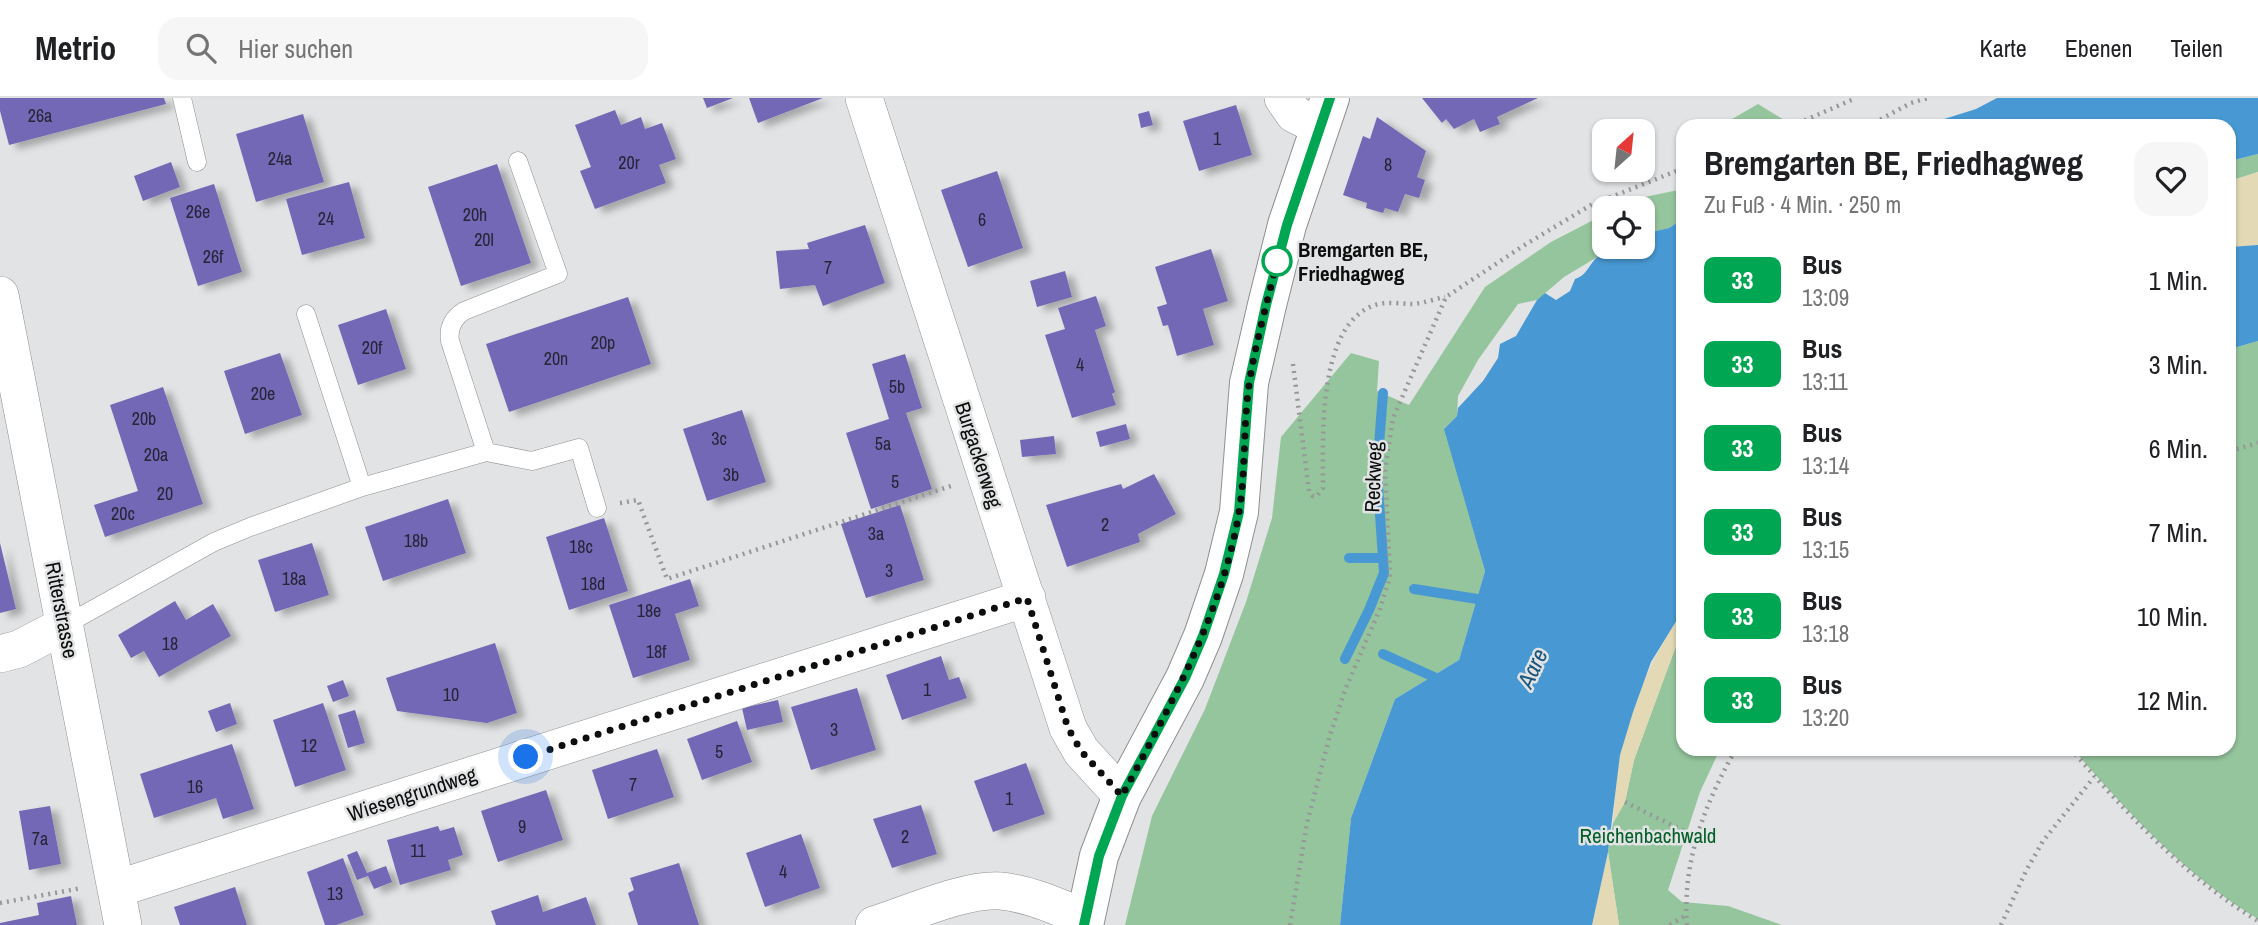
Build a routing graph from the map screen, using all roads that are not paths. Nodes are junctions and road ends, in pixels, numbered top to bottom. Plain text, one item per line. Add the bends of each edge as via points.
1 (182, 98) edge
2 (864, 98) edge
3 (1283, 98) edge
4 (1325, 113) edge
5 (518, 161) dead end
6 (197, 162) dead end
7 (0, 295) edge
8 (306, 314) dead end
9 (486, 452) junction
10 (362, 487) junction
11 (597, 508) road end
12 (1027, 598) junction
13 (65, 625) junction
14 (0, 654) edge
15 (1122, 796) junction
16 (116, 886) junction
17 (1084, 922) edge
18 (123, 925) edge
19 (874, 925) edge

1 - 6 lane
2 - 12 street, Burgackerweg
3 - 4 street via 1294,114
4 - 15 street via 1284,237 1249,383 1239,512 1224,574 1185,678
5 - 9 lane via 558,274 464,310 450,328 450,341
7 - 13 street, Ritterstrasse
8 - 10 lane
9 - 10 lane
9 - 11 lane via 533,461 579,448
10 - 13 lane via 214,542
12 - 15 street, Burgackerweg via 1068,728 1081,751
12 - 16 street, Wiesengrundweg
13 - 14 street
13 - 16 street, Ritterstrasse
15 - 17 street via 1099,856
16 - 18 street, Ritterstrasse
17 - 19 street via 1021,895 999,891 974,893

